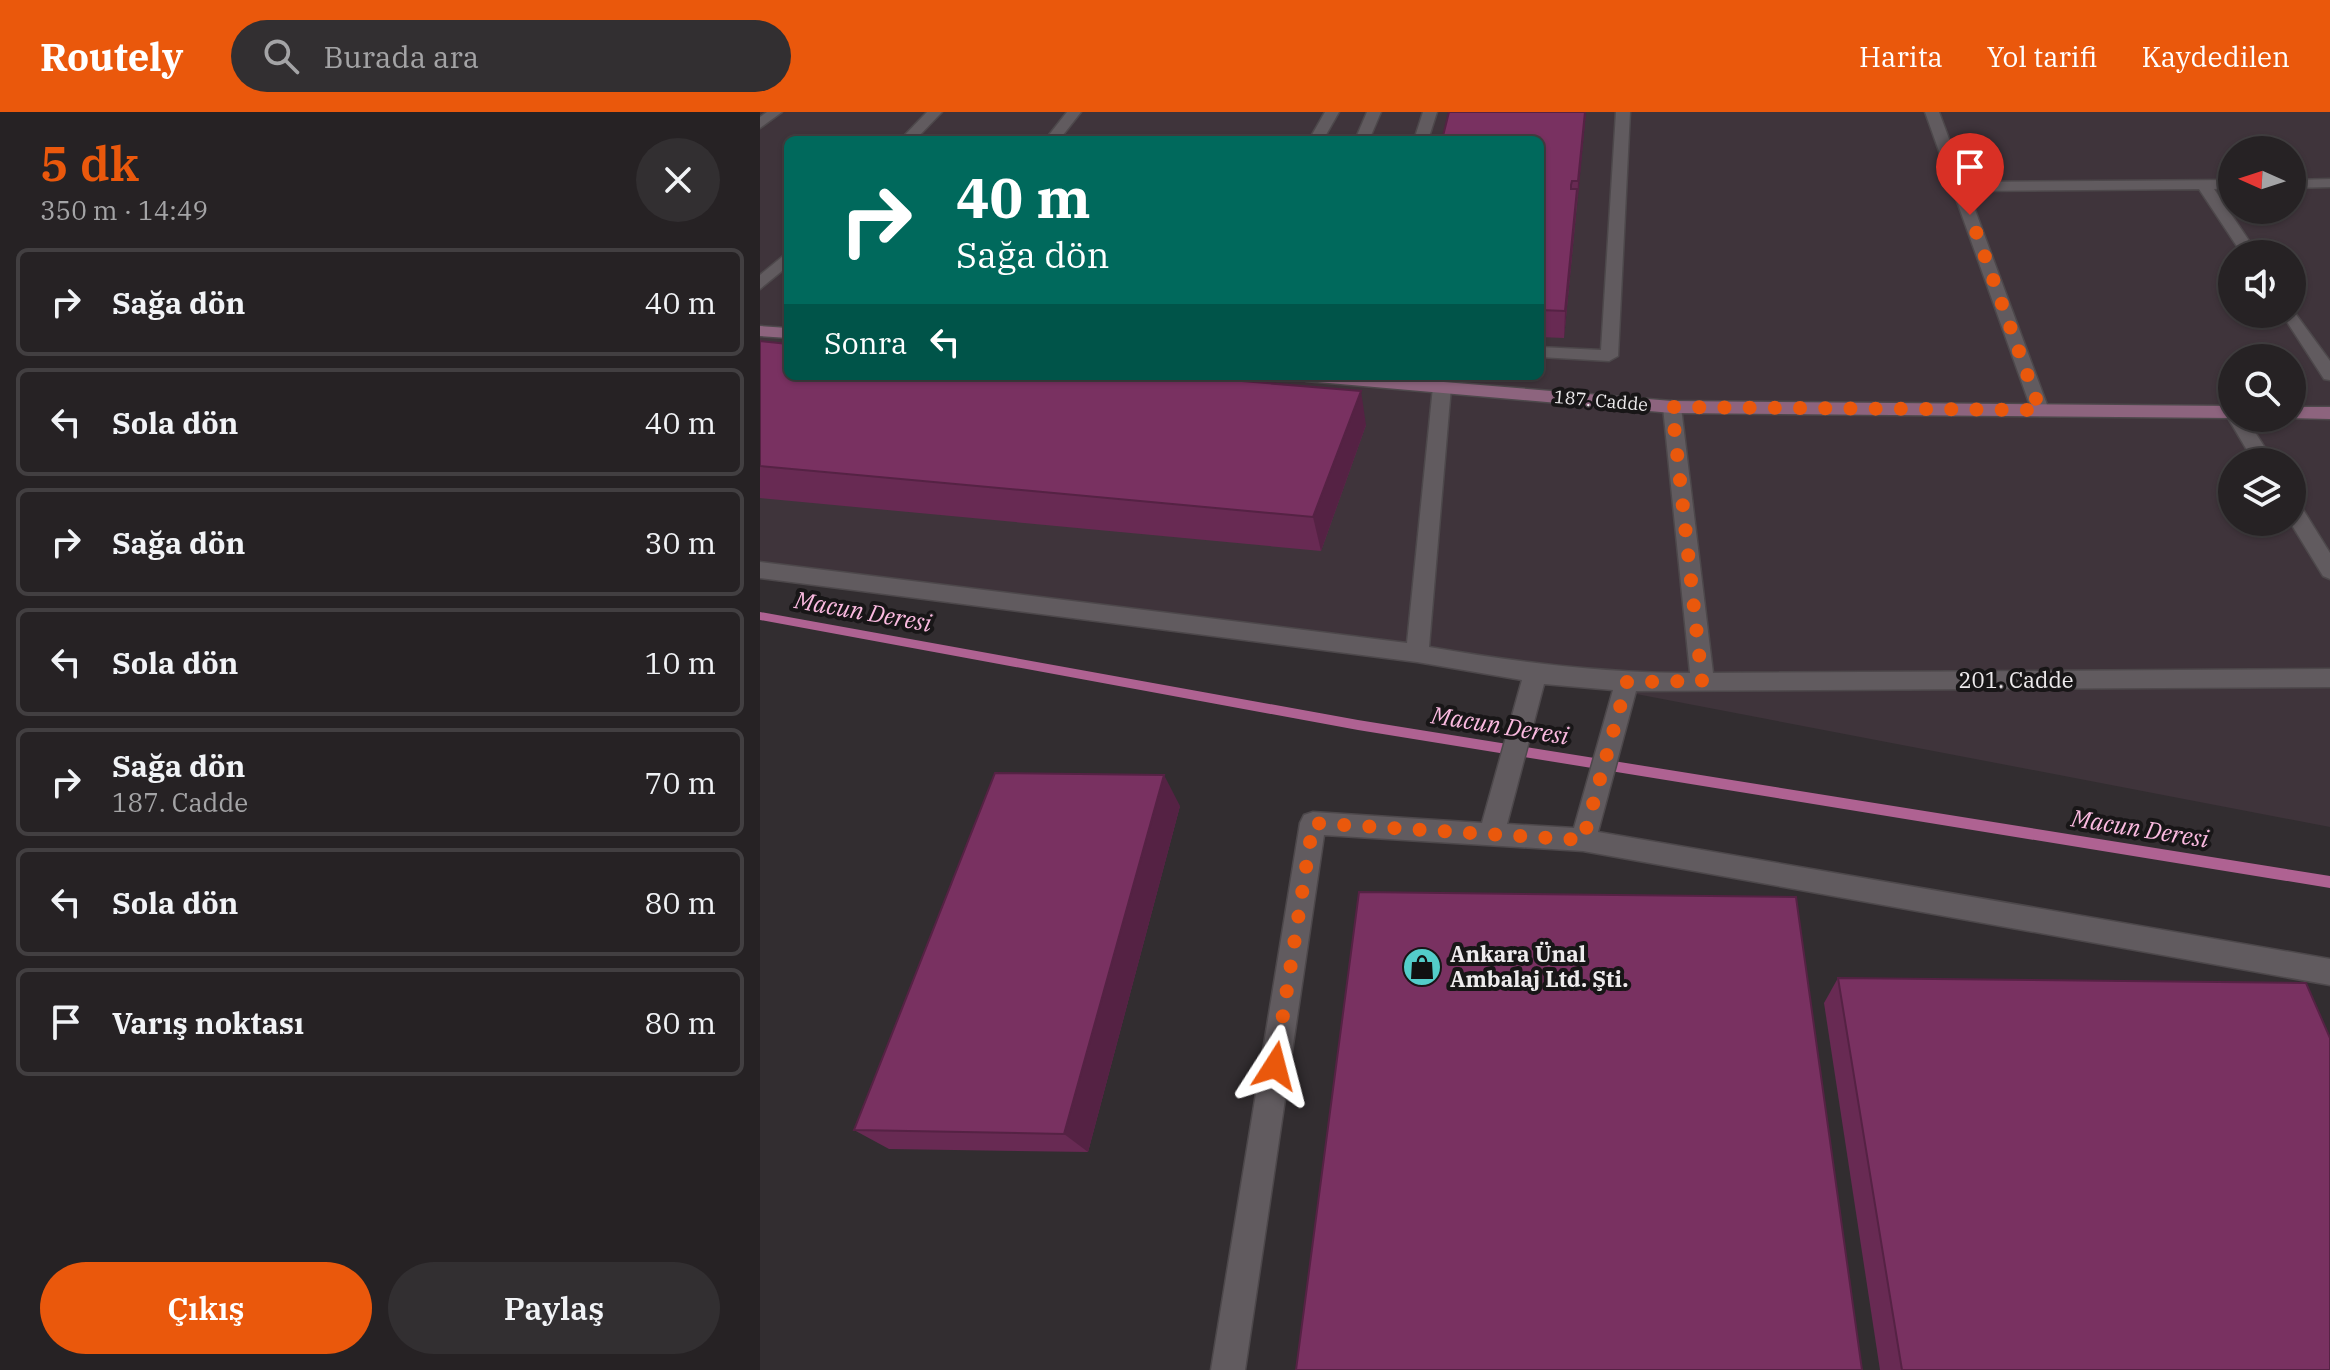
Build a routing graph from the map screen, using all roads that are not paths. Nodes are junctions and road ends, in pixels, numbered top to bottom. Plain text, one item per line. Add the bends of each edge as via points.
1 (775, 112) edge
2 (935, 112) edge
3 (1074, 112) edge
4 (1332, 112) edge
5 (1374, 112) edge
6 (1430, 112) edge
7 (1623, 112) edge
8 (1932, 112) edge
9 (760, 124) edge
10 (911, 136) edge
11 (1055, 136) edge
12 (1318, 136) edge
13 (1364, 136) edge
14 (1422, 136) edge
15 (2330, 183) edge
16 (2218, 184) edge
17 (2306, 184) edge
18 (2204, 185) junction
19 (1960, 187) junction
20 (2241, 240) edge
21 (784, 261) edge
22 (760, 284) edge
23 (2299, 328) edge
24 (760, 331) edge
25 (784, 333) edge
26 (1544, 352) edge
27 (2330, 375) edge
28 (1370, 380) edge
29 (1442, 387) junction
30 (1672, 407) junction
31 (2040, 410) junction
32 (2218, 412) edge
33 (2306, 413) edge
34 (2330, 413) edge
35 (2306, 531) edge
36 (760, 570) edge
37 (2330, 571) edge
38 (1417, 653) junction
39 (1535, 674) junction
40 (2330, 678) edge
41 (1702, 681) junction
42 (1627, 682) junction
43 (1492, 834) junction
44 (1583, 840) junction
45 (2330, 972) edge
46 (1228, 1370) edge

1 - 9 street
2 - 10 street
3 - 11 street
4 - 12 street
5 - 13 street
6 - 14 street
7 - 26 street via 1609,356
8 - 19 street
15 - 17 street
16 - 18 street
18 - 19 street
18 - 20 street
19 - 31 street
21 - 22 street
23 - 27 street
24 - 25 main road
28 - 29 main road, 187. Cadde
29 - 30 main road, 187. Cadde
29 - 38 street
30 - 31 main road, 187. Cadde
30 - 41 street
31 - 32 main road, 187. Cadde
33 - 34 main road
35 - 37 street
36 - 38 street, 201. Cadde
38 - 39 street, 201. Cadde
39 - 42 street, 201. Cadde
39 - 43 street
40 - 41 street, 201. Cadde
41 - 42 street, 201. Cadde
42 - 44 street
43 - 44 street
43 - 46 street via 1313,823
44 - 45 street

